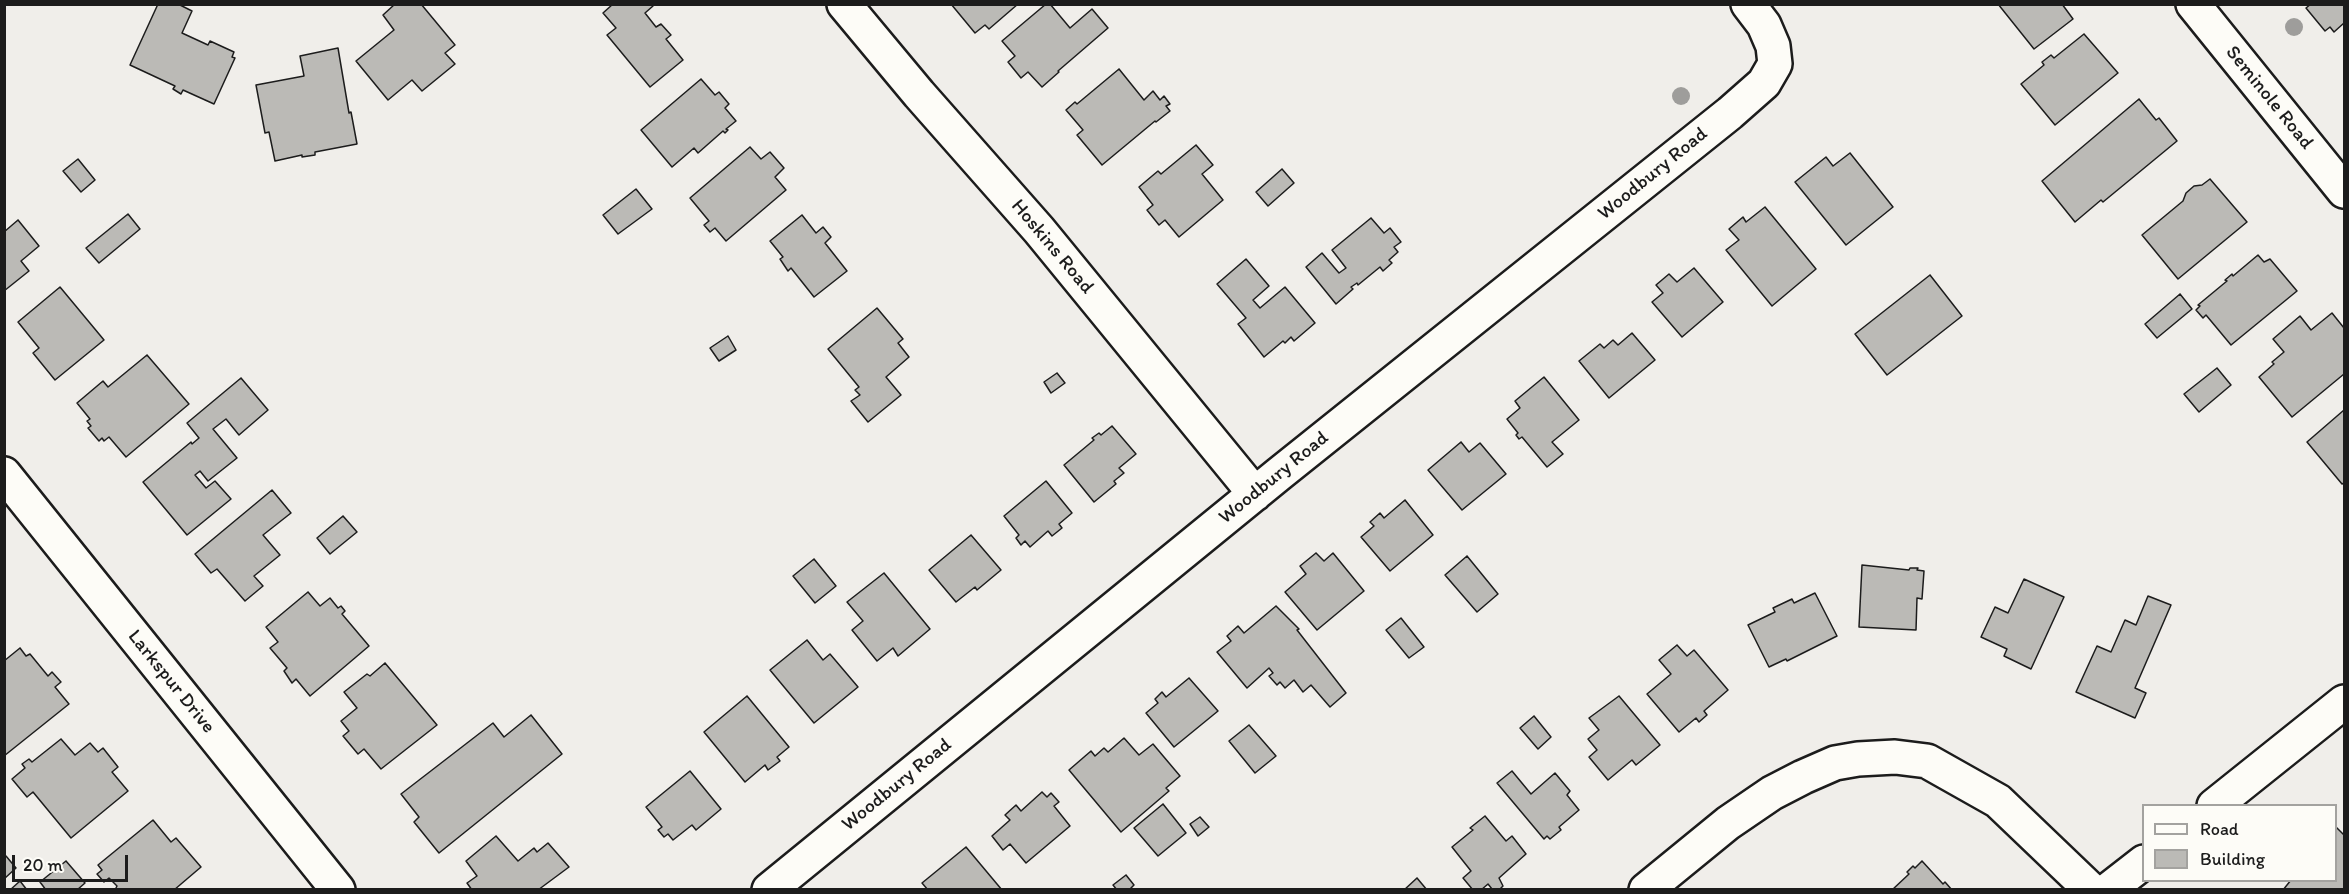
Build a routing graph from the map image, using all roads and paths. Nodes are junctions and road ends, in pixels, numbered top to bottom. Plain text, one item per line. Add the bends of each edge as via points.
1 (844, 4) edge
2 (1748, 4) edge
3 (2193, 4) edge
4 (2344, 191) edge
5 (4, 474) edge
6 (1255, 494) junction
7 (2344, 702) edge
8 (2216, 804) edge
9 (2142, 864) edge
10 (338, 890) edge
11 (769, 890) edge
12 (1646, 890) edge
13 (2091, 890) edge
14 (2108, 890) edge

1 - 6 street, Hoskins Road via 1039,230
2 - 6 street, Woodbury Road via 1764,25 1773,46 1775,64 1764,83
3 - 4 street, Seminole Road
5 - 10 street, Larkspur Drive
6 - 11 street, Woodbury Road
7 - 8 street
9 - 14 street
12 - 13 street via 1772,793 1835,763 1895,757 1927,761 1998,801

